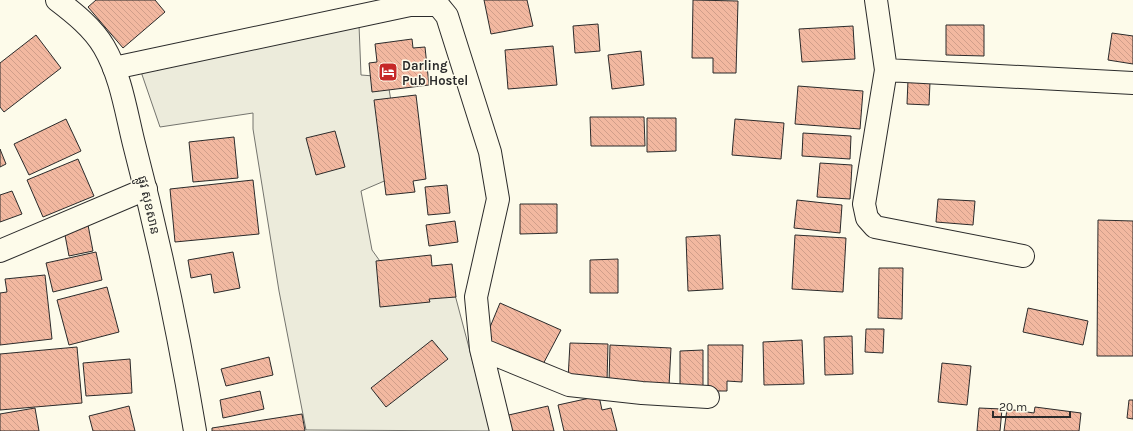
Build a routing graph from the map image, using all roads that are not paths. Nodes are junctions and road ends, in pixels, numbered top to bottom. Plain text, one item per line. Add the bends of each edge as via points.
1 (57, 0) edge
2 (876, 0) edge
3 (392, 4) edge
4 (114, 68) junction
5 (886, 70) junction
6 (1133, 83) edge
7 (146, 189) junction
8 (0, 250) edge
9 (1023, 256) dead end
10 (481, 349) junction
11 (708, 397) dead end
12 (195, 431) edge
13 (501, 431) edge

1 - 4 street, ផ្លូវ សុខសាន via 93,32
2 - 5 street
3 - 4 street
3 - 10 street via 438,5 447,16 490,152 498,199 476,297
4 - 7 street, ផ្លូវ សុខសាន
5 - 6 street
5 - 9 street via 864,204 867,218 875,227
7 - 8 street
7 - 12 street, ផ្លូវ សុខសាន via 180,344
10 - 11 street via 569,385
10 - 13 street

